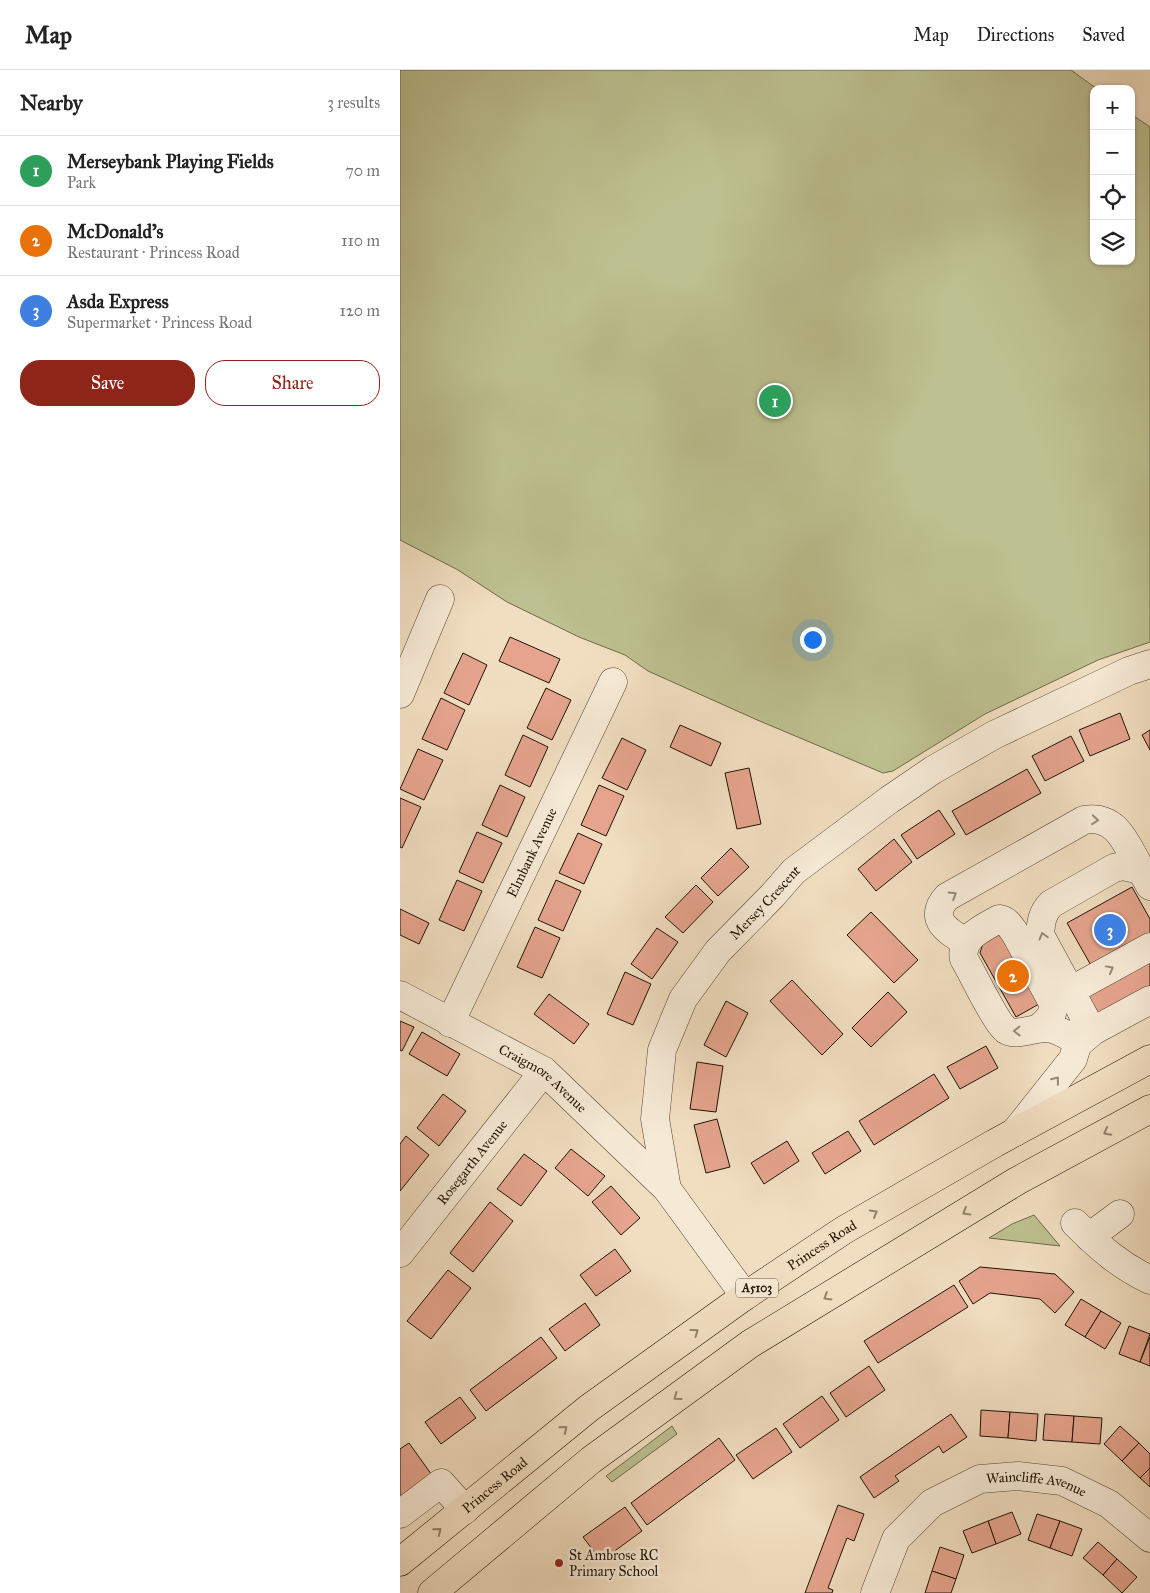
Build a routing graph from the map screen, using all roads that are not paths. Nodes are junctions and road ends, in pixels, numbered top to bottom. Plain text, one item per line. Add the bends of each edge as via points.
1 (440, 599) dead end
2 (1150, 664) edge
3 (613, 682) dead end
4 (400, 694) edge
5 (1145, 878) edge
6 (966, 942) junction
7 (1150, 947) edge
8 (1070, 992) junction
9 (400, 995) edge
10 (1150, 1000) edge
11 (450, 1023) junction
12 (1039, 1028) junction
13 (1079, 1043) junction
14 (1150, 1059) edge
15 (544, 1071) junction
16 (1150, 1109) edge
17 (1015, 1132) junction
18 (667, 1189) junction
19 (1120, 1214) dead end
20 (400, 1253) edge
21 (1150, 1280) edge
22 (745, 1296) junction
23 (465, 1510) junction
24 (400, 1514) edge
25 (1150, 1538) edge
26 (400, 1562) edge
27 (432, 1593) edge
28 (875, 1593) edge

1 - 4 street
2 - 18 street, Mersey Crescent via 994,735 933,770 794,870 718,951 683,999 662,1050 654,1119
3 - 11 street, Elmbank Avenue
6 -> 5 street via 946,931 940,918 939,911 947,897 1084,820 1098,819 1115,828
8 -> 5 street via 1040,935 1044,911 1114,868 1123,866
12 -> 6 street via 1006,1030 964,959
6 - 12 street via 999,919 1009,924 1054,1005 1048,1020
8 -> 7 street
8 - 13 street via 1085,1018
9 - 11 street, Craigmore Avenue
10 - 13 street via 1093,1031
11 - 15 street, Craigmore Avenue
12 - 13 street via 1054,1029
17 -> 13 street via 1073,1059
14 - 17 highway, Princess Road / A5103
15 - 18 street, Craigmore Avenue
15 - 20 street, Rosegarth Avenue
16 -> 27 highway via 1017,1181 750,1344 591,1460
22 -> 17 highway, Princess Road / A5103 via 844,1230
18 - 22 street, Mersey Crescent
19 - 21 street via 1082,1230 1116,1262
23 -> 22 highway, Princess Road / A5103 via 589,1408
23 - 24 street via 441,1483
26 -> 23 highway, Princess Road / A5103
25 - 28 street, Waincliffe Avenue via 1110,1504 1062,1481 1018,1476 980,1479 932,1503 896,1539

